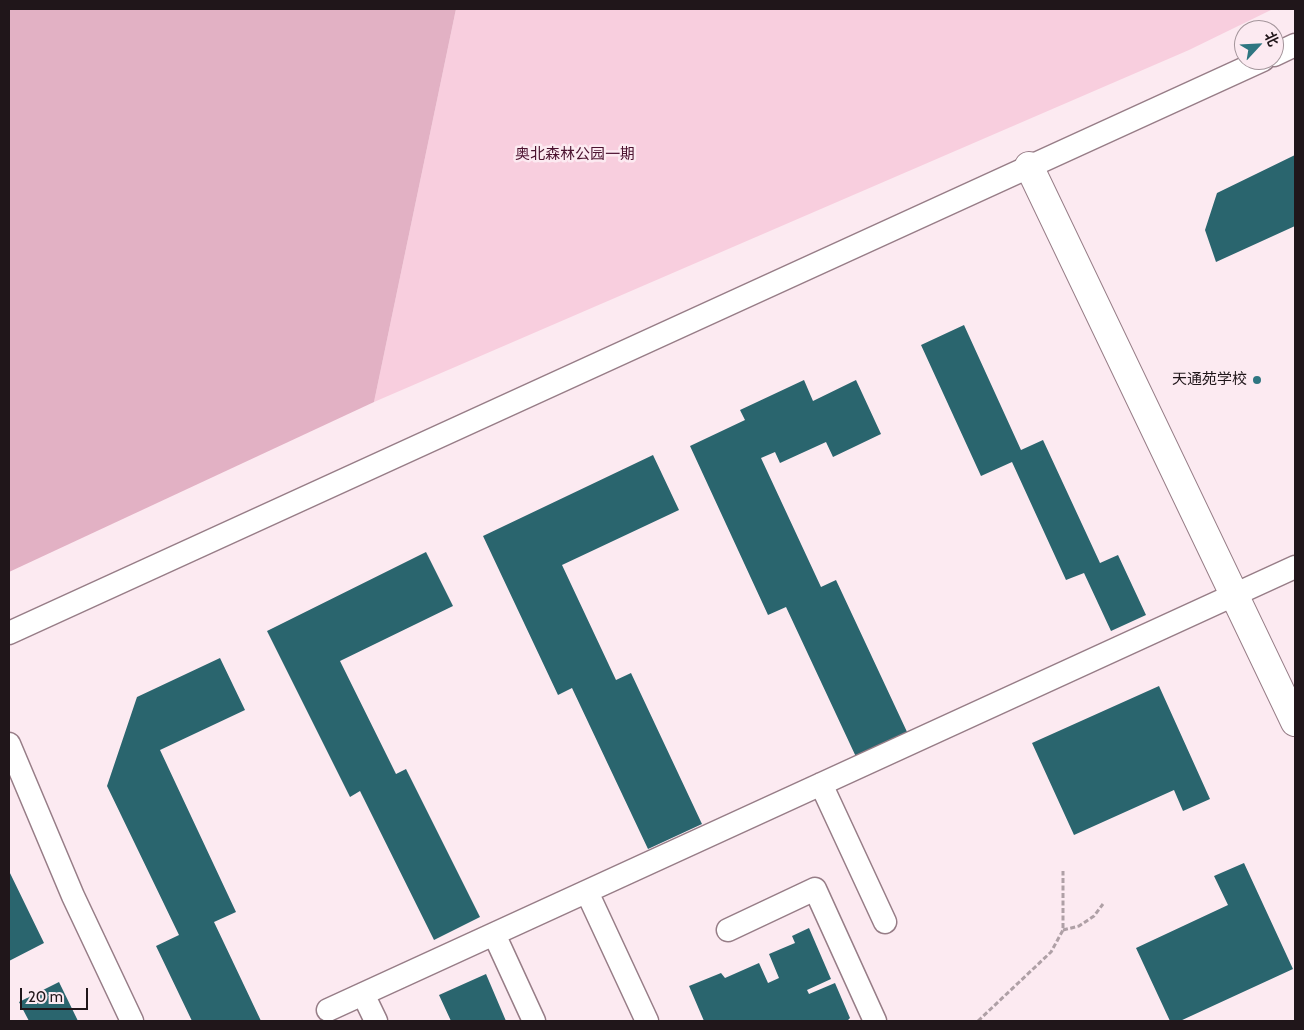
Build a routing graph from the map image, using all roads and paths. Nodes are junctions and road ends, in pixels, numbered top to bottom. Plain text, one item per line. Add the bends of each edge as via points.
1 (1240, 70) edge
2 (1029, 166) junction
3 (1295, 567) edge
4 (1234, 595) junction
5 (9, 633) edge
6 (1295, 722) edge
7 (9, 744) edge
8 (821, 784) junction
9 (1064, 872) dead end
10 (587, 892) junction
11 (1103, 904) dead end
12 (885, 922) dead end
13 (728, 930) dead end
14 (1063, 930) junction
15 (494, 934) junction
16 (363, 994) junction
17 (328, 1010) dead end
18 (132, 1021) edge
19 (376, 1021) edge
20 (534, 1021) edge
21 (646, 1021) edge
22 (875, 1021) edge
23 (978, 1021) edge

1 - 2 street
2 - 4 street
2 - 5 street
3 - 4 street
4 - 6 street
4 - 8 street
7 - 18 street via 73,896
8 - 10 street
8 - 12 street
9 - 14 path
10 - 15 street
10 - 21 street
11 - 14 path via 1094,916 1079,926
13 - 22 street via 815,890
14 - 23 path via 1051,952
15 - 16 street
15 - 20 street
16 - 17 street
16 - 19 street

